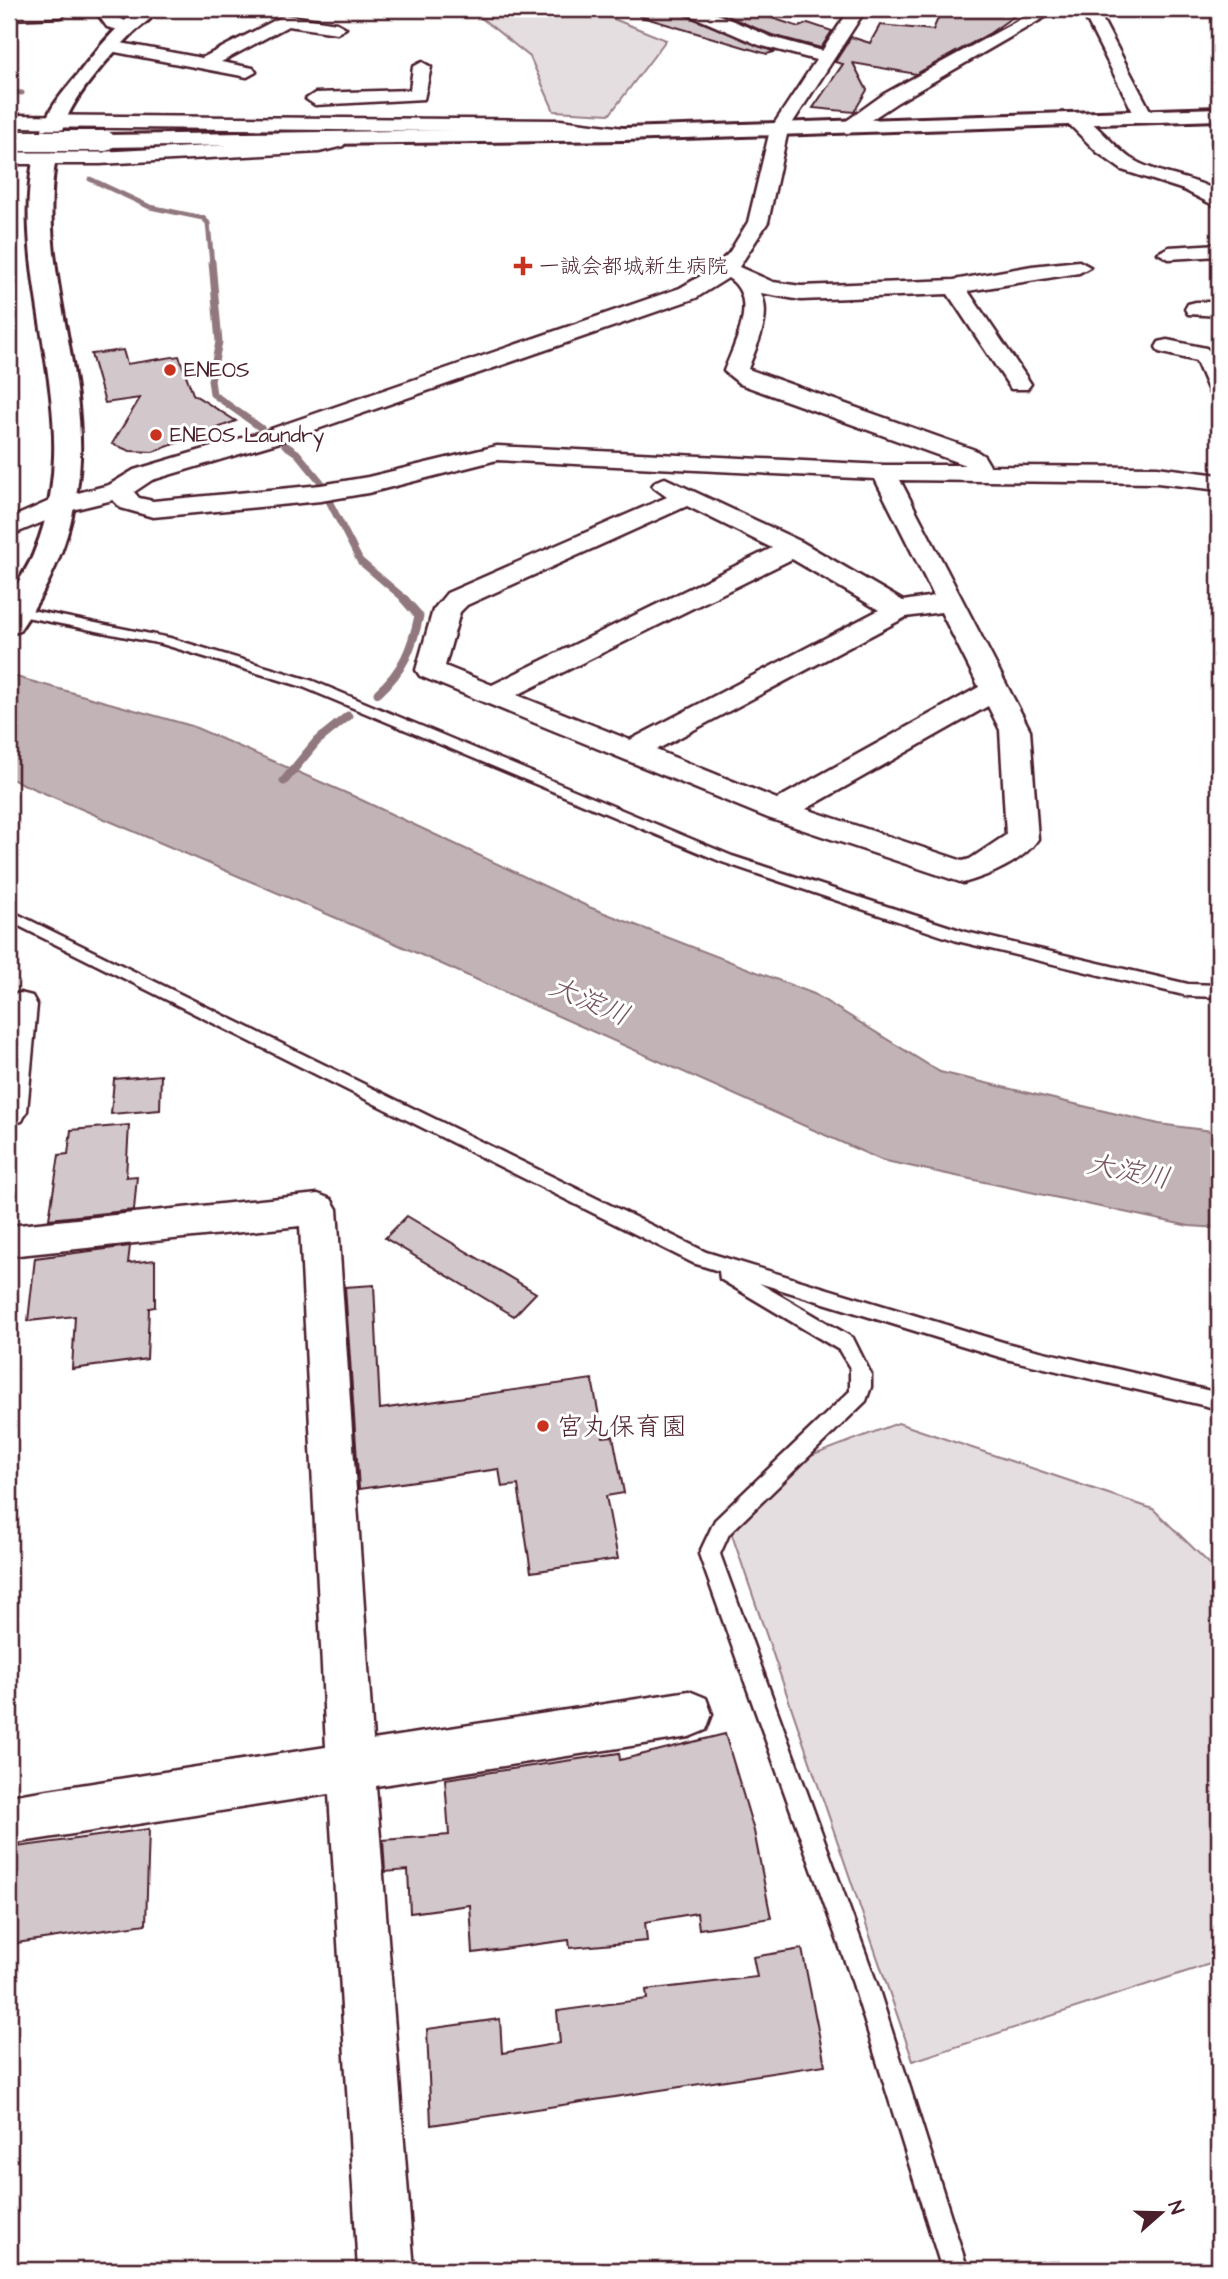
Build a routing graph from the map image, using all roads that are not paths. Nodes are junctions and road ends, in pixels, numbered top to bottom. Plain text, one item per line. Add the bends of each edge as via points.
1 (64, 9) edge
2 (111, 9) edge
3 (150, 9) edge
4 (691, 9) edge
5 (858, 9) edge
6 (1051, 9) edge
7 (1089, 9) edge
8 (19, 12) edge
9 (127, 27) junction
10 (337, 28) dead end
11 (110, 46) junction
12 (825, 57) junction
13 (204, 64) junction
14 (422, 66) dead end
15 (247, 72) dead end
16 (1219, 114) edge
17 (1144, 116) junction
18 (1075, 119) junction
19 (55, 120) junction
20 (9, 121) edge
21 (305, 122) junction
22 (847, 127) junction
23 (779, 130) junction
24 (624, 134) junction
25 (346, 139) junction
26 (9, 141) edge
27 (9, 158) edge
28 (46, 158) junction
29 (1215, 195) edge
30 (1219, 250) edge
31 (1169, 253) dead end
32 (726, 267) junction
33 (1080, 267) dead end
34 (746, 281) junction
35 (954, 287) junction
36 (1196, 309) dead end
37 (1219, 309) edge
38 (1167, 347) dead end
39 (1019, 384) dead end
40 (1219, 391) edge
41 (619, 459) junction
42 (884, 472) junction
43 (981, 473) junction
44 (1219, 482) edge
45 (118, 491) junction
46 (685, 498) junction
47 (63, 504) junction
48 (9, 528) edge
49 (793, 548) junction
50 (950, 602) junction
51 (899, 610) junction
52 (12, 619) edge
53 (995, 690) junction
54 (493, 695) junction
55 (630, 752) junction
56 (779, 811) junction
57 (9, 915) edge
58 (1219, 991) edge
59 (20, 1005) dead end
60 (9, 1111) edge
61 (9, 1241) edge
62 (700, 1258) junction
63 (1219, 1401) edge
64 (689, 1714) dead end
65 (351, 1769) junction
66 (9, 1820) edge
67 (386, 2270) edge
68 (955, 2270) edge

1 - 8 street
2 - 9 street via 107,16 113,23
3 - 9 street
4 - 12 street via 765,41
5 - 12 street
6 - 22 street via 891,97
7 - 17 street
9 - 11 street
10 - 13 street via 285,20
11 - 13 street
11 - 19 street
12 - 23 street
13 - 15 street
14 - 21 street via 418,95 307,100
16 - 17 street
17 - 18 street
18 - 22 street
18 - 29 street via 1106,150 1137,170
19 - 20 street
19 - 21 street
19 - 28 street
21 - 24 street via 560,126
22 - 23 street
23 - 24 street
23 - 32 street via 758,222
24 - 25 street
25 - 26 street, bridge
25 - 28 street via 319,146
27 - 28 street
28 - 47 street via 39,249 66,425
30 - 31 street
32 - 34 street
32 - 45 street via 675,298 271,437 143,475
33 - 35 street
34 - 35 street via 801,293
34 - 43 street via 755,304 753,325 736,371 966,455
35 - 39 street
36 - 37 street
38 - 40 street via 1204,354 1214,366
41 - 42 street
41 - 45 street via 497,453 321,493 153,509 130,503
41 - 46 street
42 - 43 street
42 - 50 street
43 - 44 street via 1157,475
45 - 47 street
46 - 49 street
46 - 54 street via 457,599 447,610 430,670
47 - 48 street
47 - 52 street via 43,572
49 - 51 street
49 - 54 street
50 - 51 street
50 - 53 street
51 - 55 street
52 - 58 lane via 165,641 308,684 727,859 963,937 1188,990
53 - 56 street
53 - 56 street via 1015,730 1022,839 981,866 963,872
54 - 55 street
55 - 56 street
57 - 62 lane
59 - 60 street
61 - 65 street via 318,1209
62 - 63 lane via 1006,1352
62 - 68 lane via 846,1344 859,1362 864,1381 859,1395 722,1527 709,1554 865,1984
64 - 65 street
65 - 66 street
65 - 67 street

